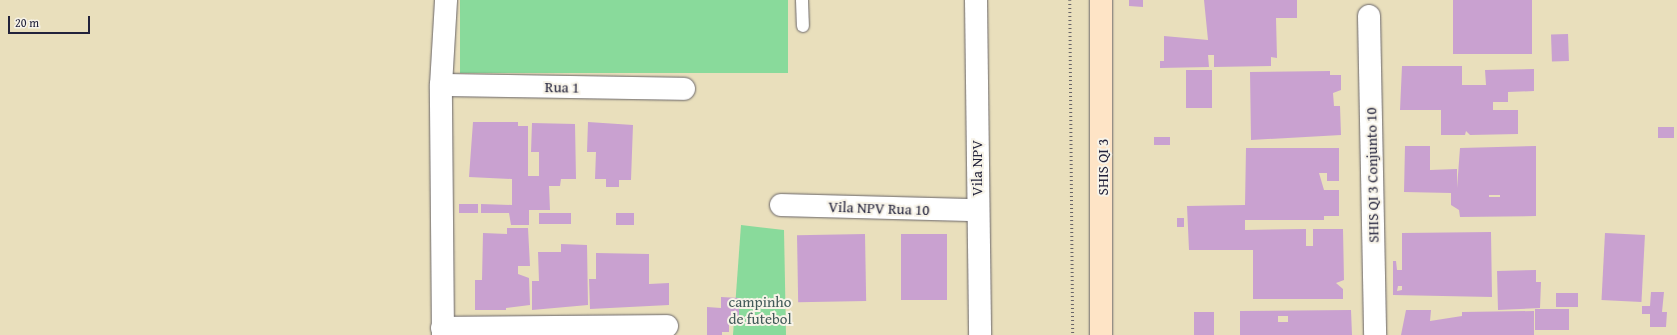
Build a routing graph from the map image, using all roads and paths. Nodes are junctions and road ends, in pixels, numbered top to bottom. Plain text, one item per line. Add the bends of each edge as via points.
1 (446, 0) edge
2 (802, 0) edge
3 (976, 0) edge
4 (1070, 0) edge
5 (1100, 0) edge
6 (1369, 16) dead end
7 (803, 26) dead end
8 (441, 85) junction
9 (684, 89) dead end
10 (781, 205) dead end
11 (977, 210) junction
12 (667, 326) dead end
13 (442, 331) edge
14 (980, 335) edge
15 (1073, 335) edge
16 (1101, 335) edge
17 (1375, 335) edge

1 - 8 street
2 - 7 lane
3 - 11 street, Vila NPV
4 - 15 path
5 - 16 street, SHIS QI 3
6 - 17 street, SHIS QI 3 Conjunto 10
8 - 9 street, Rua 1
8 - 13 street
10 - 11 street, Vila NPV Rua 10
11 - 14 street, Vila NPV
12 - 13 street

